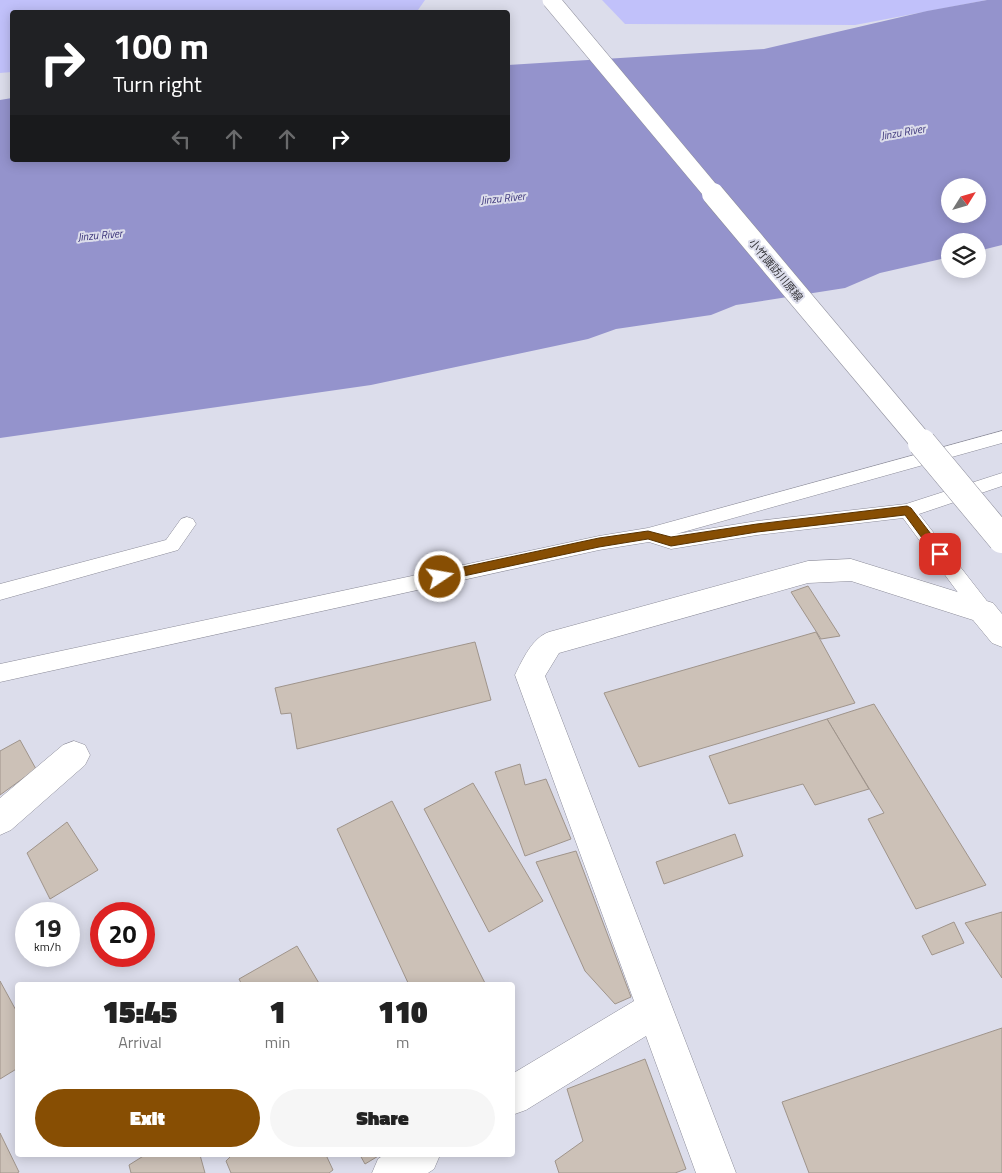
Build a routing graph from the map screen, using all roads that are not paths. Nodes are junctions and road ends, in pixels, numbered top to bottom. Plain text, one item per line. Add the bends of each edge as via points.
1 (551, 0) edge
2 (1002, 437) edge
3 (1002, 479) edge
4 (907, 510) junction
5 (187, 524) dead end
6 (648, 535) junction
7 (1002, 539) edge
8 (0, 592) edge
9 (993, 623) edge
10 (0, 672) edge
11 (74, 755) dead end
12 (0, 819) edge
13 (654, 1010) junction
14 (515, 1094) edge
15 (417, 1157) edge
16 (392, 1173) edge
17 (716, 1173) edge

1 - 7 main road, 小竹諏訪川原線, bridge
2 - 6 lane
3 - 4 lane
4 - 6 lane via 671,542
4 - 9 lane
5 - 8 lane via 172,545
6 - 10 lane via 591,544
9 - 13 main road via 851,570 808,572 549,644 530,675
11 - 12 main road
13 - 14 main road
13 - 17 main road
15 - 16 main road

